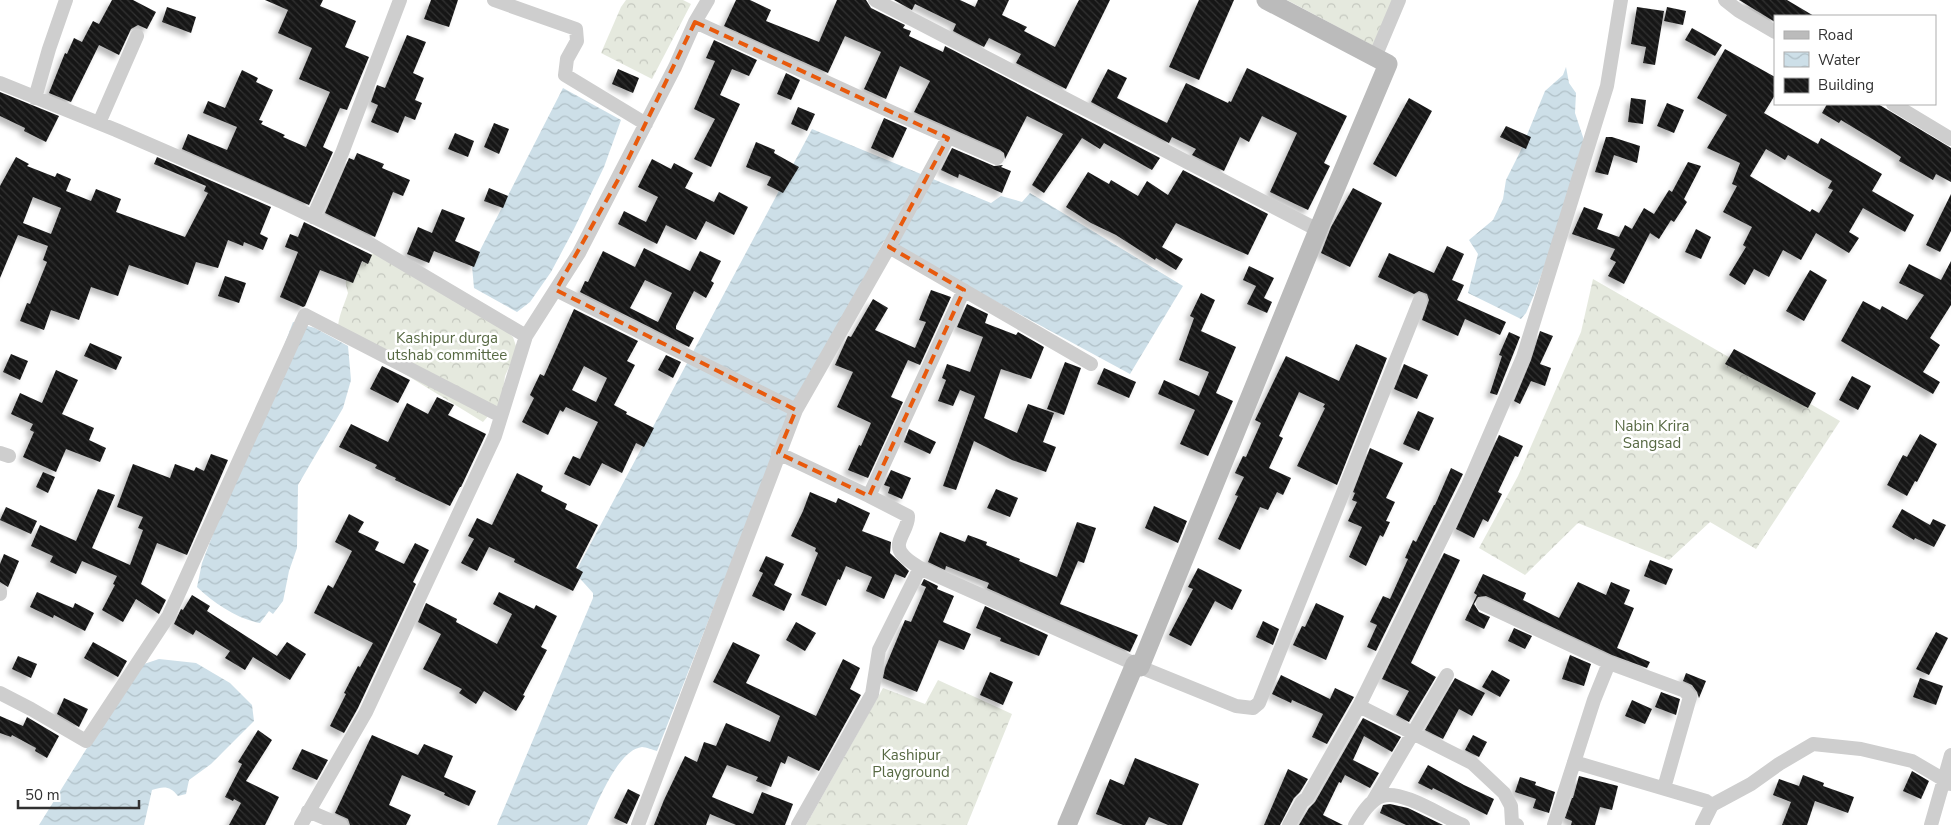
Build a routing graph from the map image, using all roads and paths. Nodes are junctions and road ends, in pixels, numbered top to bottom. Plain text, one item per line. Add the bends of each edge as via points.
1 (66, 0) edge
2 (400, 0) edge
3 (494, 0) edge
4 (708, 0) edge
5 (875, 0) edge
6 (1266, 0) edge
7 (1399, 0) edge
8 (1621, 0) edge
9 (1725, 0) edge
10 (695, 22) junction
11 (1774, 31) edge
12 (137, 36) dead end
13 (1376, 57) junction
14 (0, 83) edge
15 (35, 98) junction
16 (1895, 105) edge
17 (99, 123) junction
18 (646, 124) junction
19 (948, 138) junction
20 (1951, 139) edge
21 (997, 158) dead end
22 (313, 216) junction
23 (1318, 230) junction
24 (889, 247) junction
25 (556, 290) junction
26 (964, 290) junction
27 (1420, 300) dead end
28 (526, 336) junction
29 (1091, 364) dead end
30 (796, 410) junction
31 (502, 416) junction
32 (778, 453) junction
33 (869, 496) junction
34 (920, 568) junction
35 (1483, 604) dead end
36 (1609, 664) junction
37 (1137, 666) junction
38 (1447, 675) dead end
39 (0, 693) edge
40 (1359, 706) junction
41 (1413, 733) junction
42 (1951, 755) edge
43 (1574, 762) junction
44 (1948, 783) edge
45 (1664, 788) junction
46 (1373, 801) junction
47 (1712, 805) junction
48 (308, 811) junction
49 (801, 824) edge
50 (1456, 824) edge
51 (301, 825) edge
52 (341, 825) edge
53 (638, 825) edge
54 (1067, 825) edge
55 (1289, 825) edge
56 (1355, 825) edge
57 (1517, 825) edge
58 (1554, 825) edge
59 (1702, 825) edge
60 (1931, 825) edge

1 - 15 street
2 - 22 street via 342,153
3 - 18 street via 576,28 577,41 567,59 565,75
4 - 10 street
5 - 23 street
6 - 13 street
7 - 13 street
8 - 40 street via 1607,86 1523,357 1468,485
9 - 11 street
10 - 18 street
10 - 19 street
12 - 17 street
13 - 23 street via 1388,64
14 - 15 street
15 - 17 street
16 - 20 street
17 - 22 street
18 - 25 street via 579,253
19 - 21 street
19 - 24 street
22 - 28 street via 372,245
23 - 37 street
24 - 26 street
24 - 30 street
25 - 28 street
25 - 30 street
26 - 29 street
26 - 33 street
27 - 37 street via 1259,702 1253,708 1236,706
28 - 31 street
30 - 32 street
31 - 39 street via 305,315 169,615 86,741
31 - 48 street via 366,712
32 - 33 street
32 - 53 street
33 - 34 street via 908,516 898,547
34 - 37 street
34 - 49 street via 879,650 872,694
35 - 36 street
36 - 43 street
36 - 45 street via 1685,691 1690,697
37 - 54 street
38 - 41 street
40 - 41 street
40 - 55 street
41 - 46 street
41 - 57 street via 1472,763 1504,793 1511,806 1512,823
42 - 44 street
43 - 45 street
43 - 58 street
44 - 47 street via 1912,761 1861,749 1813,744
44 - 60 street
45 - 47 street
46 - 50 street via 1382,796 1396,796 1413,801
46 - 56 street
47 - 59 street
48 - 51 street
48 - 52 street

